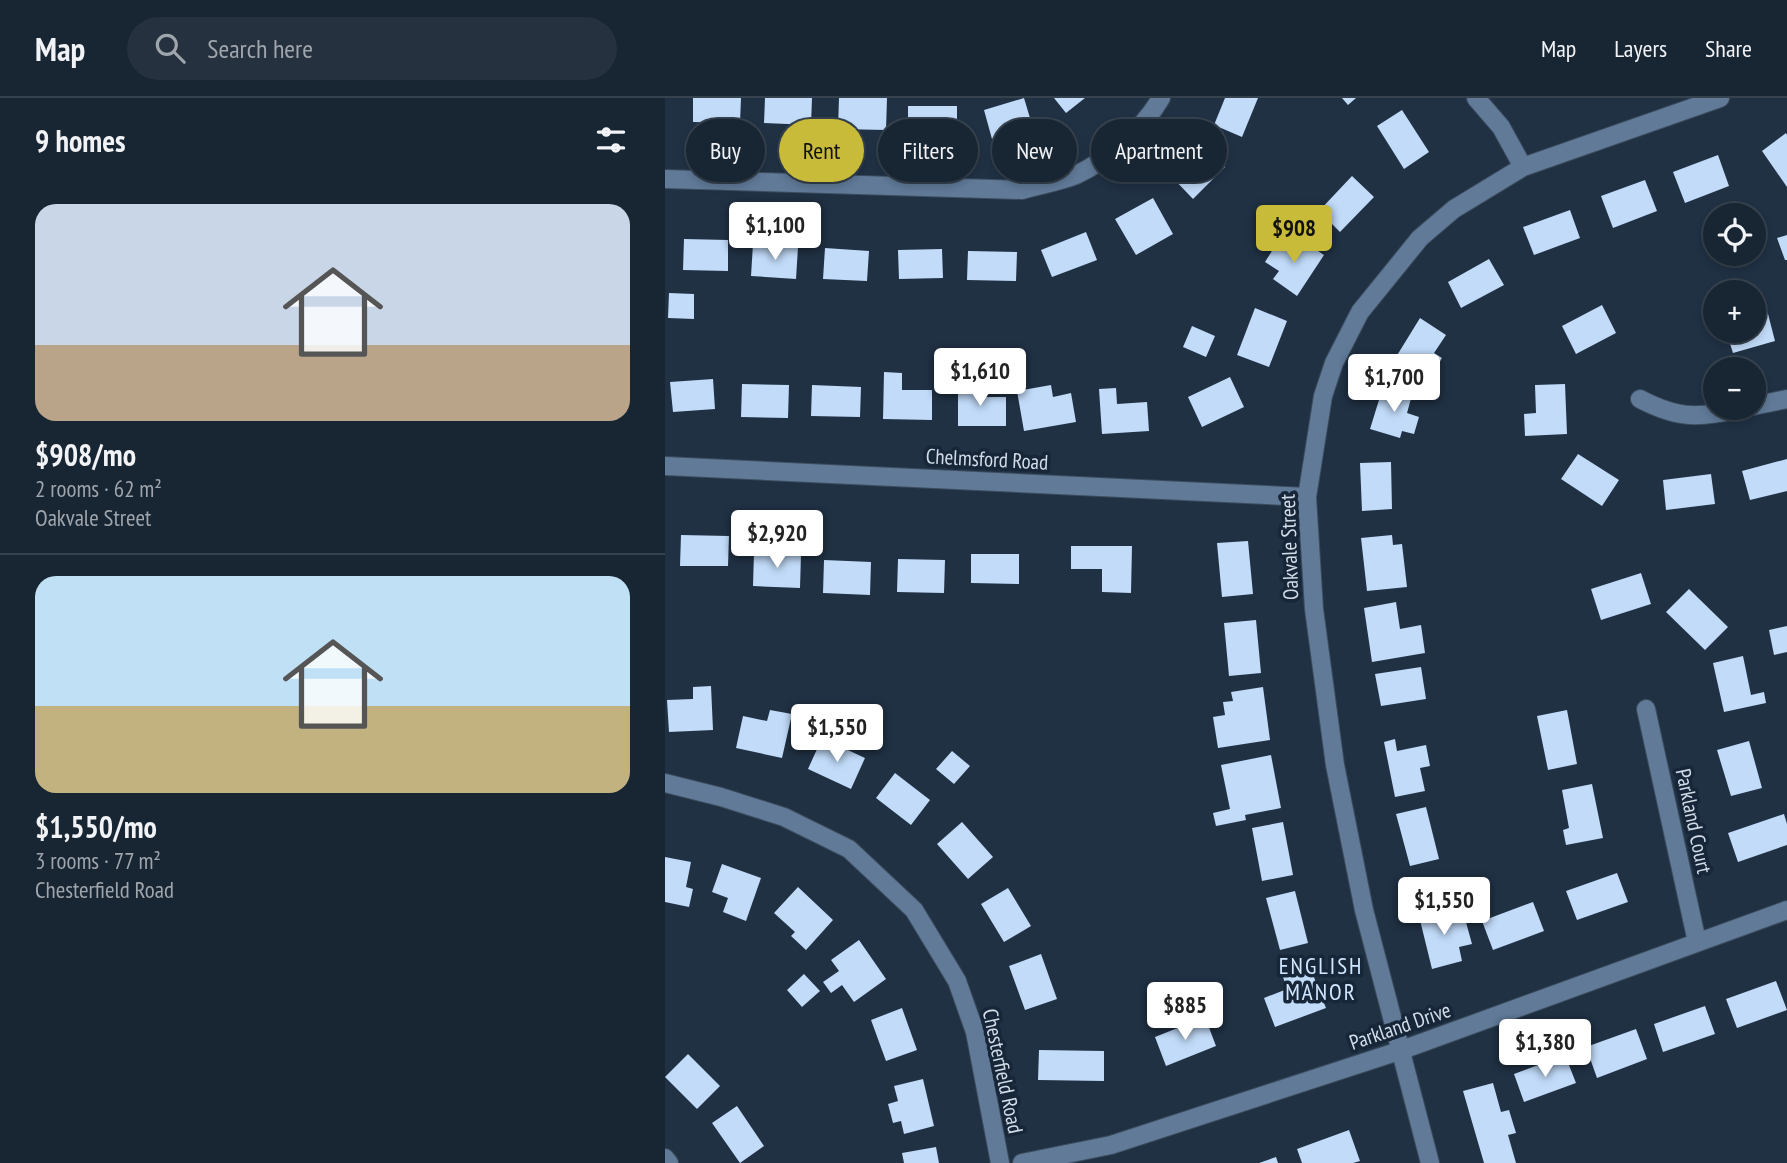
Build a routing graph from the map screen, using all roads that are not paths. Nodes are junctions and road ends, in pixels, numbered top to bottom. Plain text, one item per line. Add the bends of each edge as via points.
1 (1161, 98) edge
2 (1476, 98) edge
3 (1720, 98) edge
4 (1523, 167) junction
5 (665, 179) edge
6 (1640, 399) dead end
7 (1787, 399) edge
8 (1766, 403) edge
9 (1703, 416) edge
10 (665, 466) edge
11 (1307, 497) junction
12 (1646, 709) dead end
13 (665, 783) edge
14 (1787, 910) edge
15 (1697, 942) junction
16 (1402, 1050) junction
17 (665, 1158) edge
18 (669, 1163) edge
19 (1000, 1163) edge
20 (1022, 1163) edge
21 (1430, 1163) edge

1 - 5 street via 1136,130 1099,161 1074,176 1022,190
2 - 4 street via 1501,127
3 - 4 street, Oakvale Street
4 - 11 street, Oakvale Street via 1454,209 1420,238 1360,312 1334,363 1324,396
6 - 9 street via 1664,412
7 - 8 street
10 - 11 street, Chelmsford Road
11 - 16 street, Oakvale Street via 1314,609 1335,765 1364,910
12 - 15 street, Parkland Court
13 - 19 street, Chesterfield Road via 784,817 849,849 914,910 957,981 975,1032
14 - 15 street, Parkland Drive
15 - 16 street, Parkland Drive
16 - 20 street, Parkland Drive via 1111,1145
16 - 21 street, Oakvale Street
17 - 18 street

